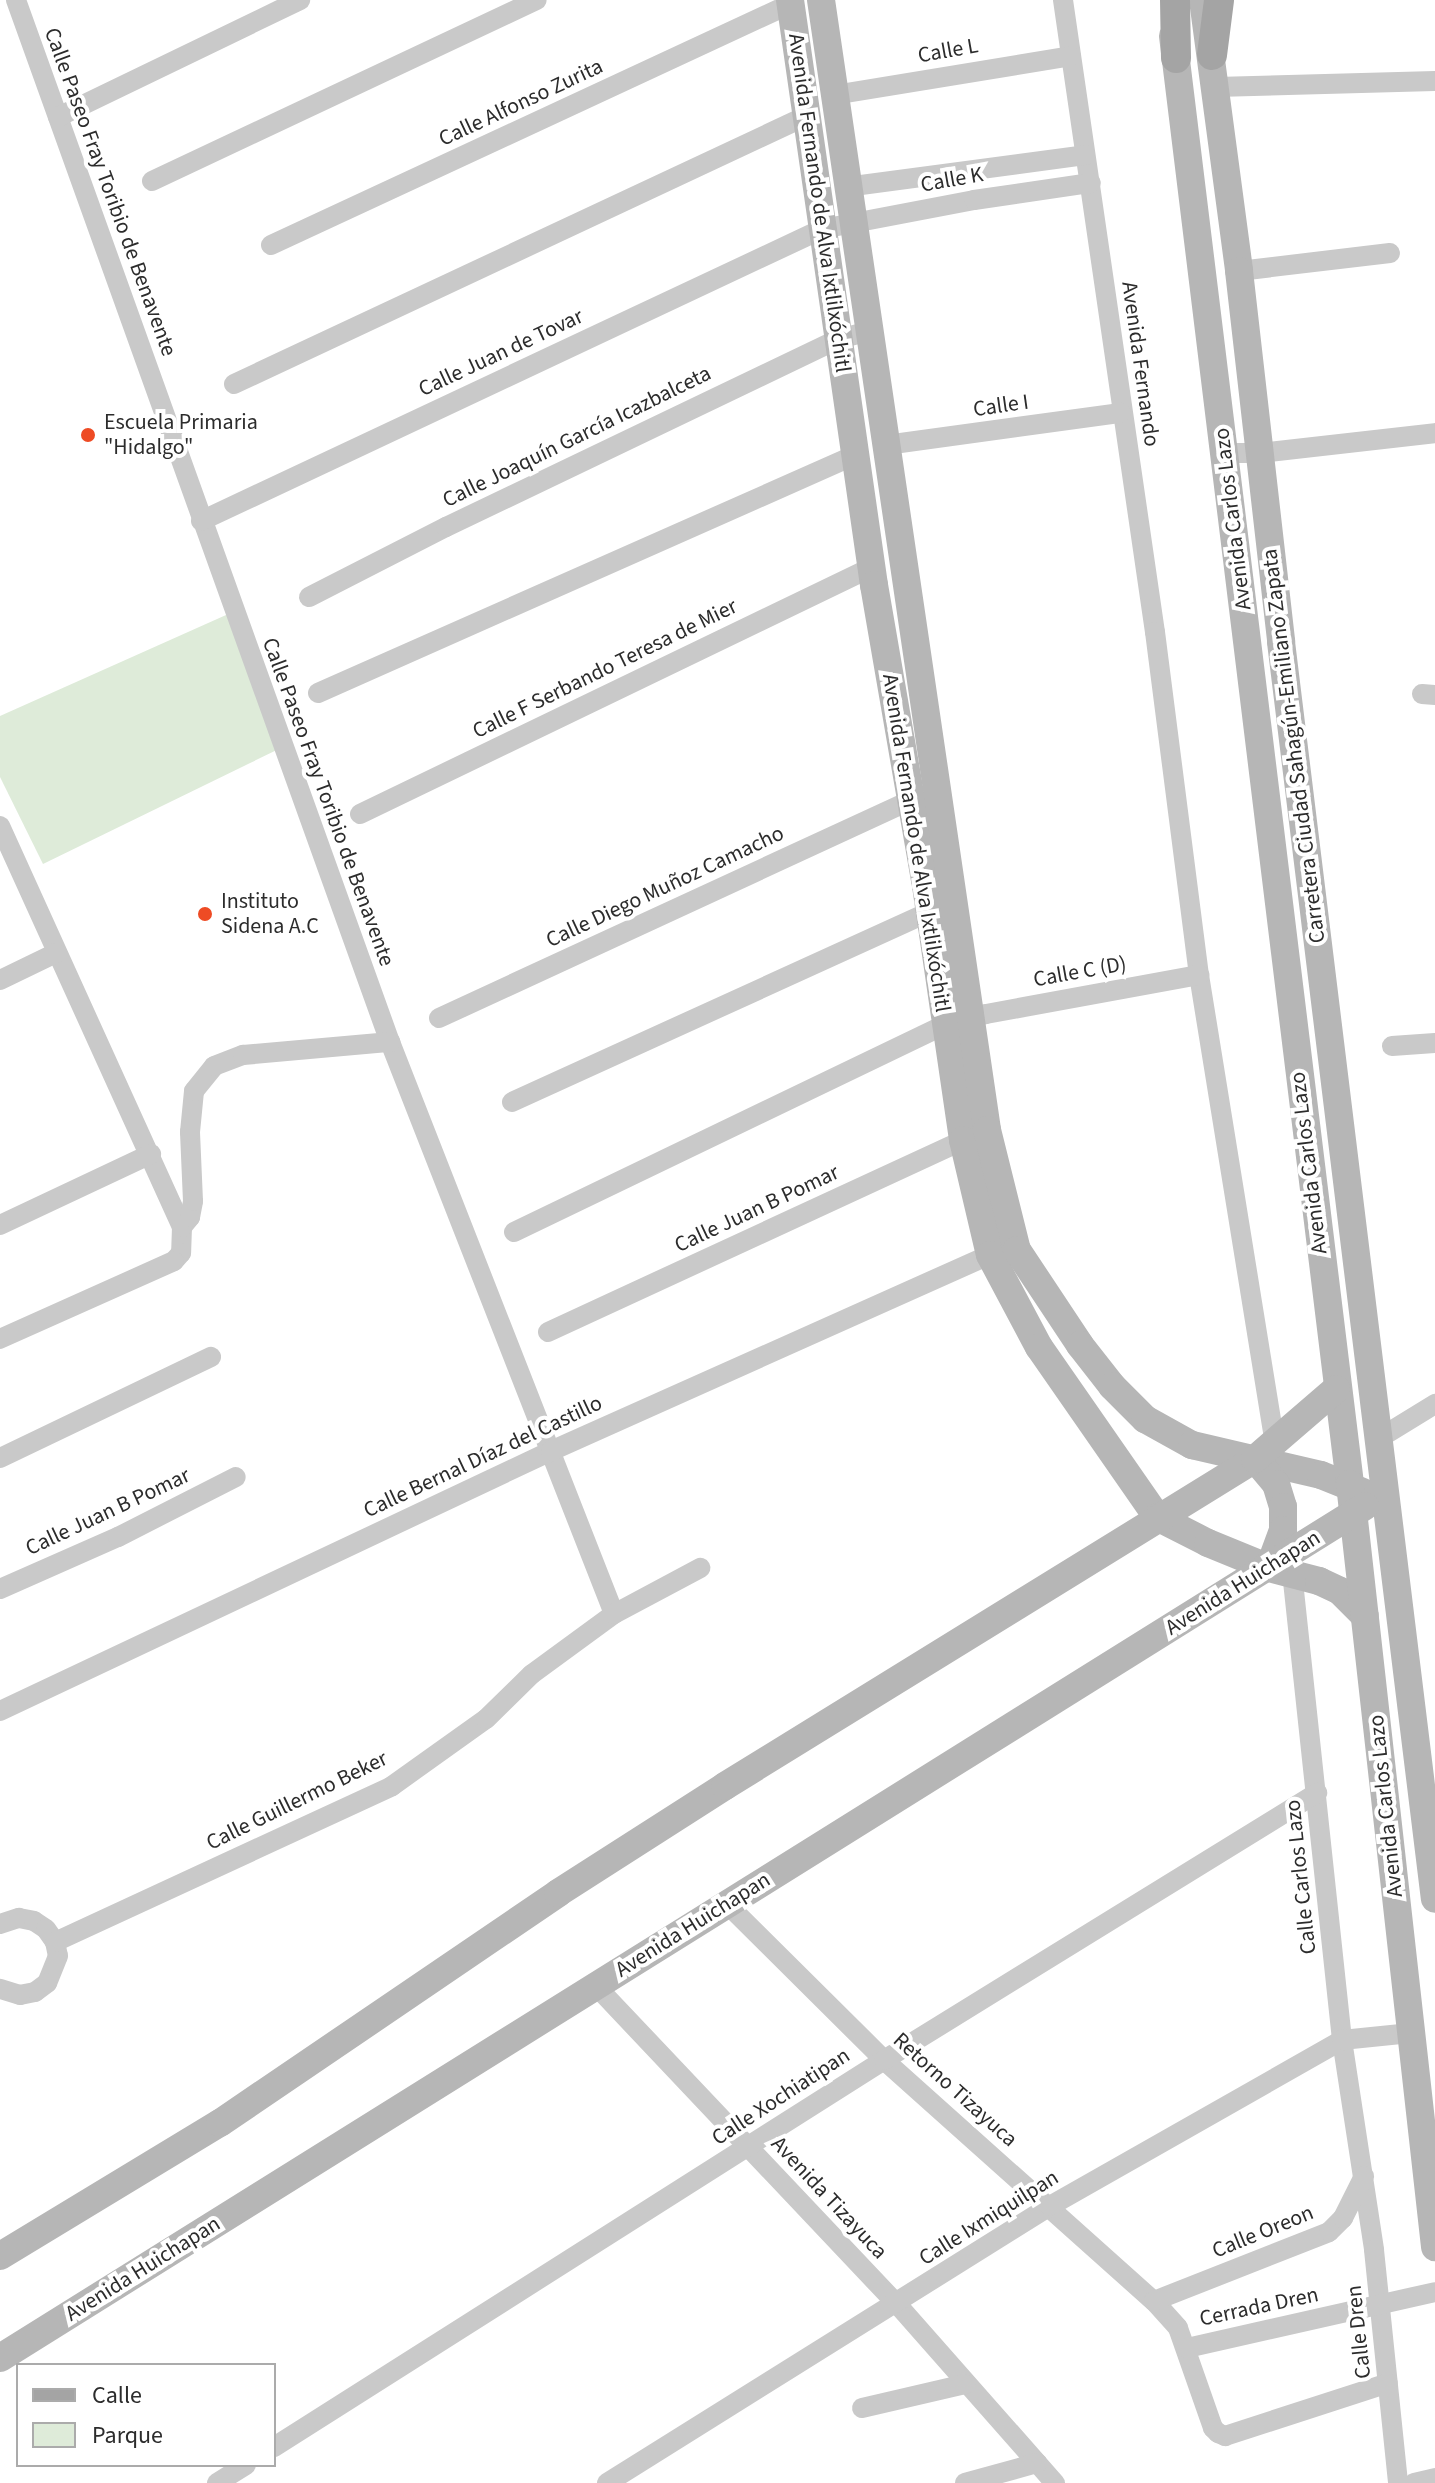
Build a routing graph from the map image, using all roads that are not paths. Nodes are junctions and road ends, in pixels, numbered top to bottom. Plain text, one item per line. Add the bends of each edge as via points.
1 (14, 0) edge
2 (300, 0) edge
3 (536, 0) edge
4 (821, 0) edge
5 (1063, 0) edge
6 (1167, 0) edge
7 (1175, 0) edge
8 (1203, 0) edge
9 (1219, 0) edge
10 (790, 2) edge
11 (0, 6) edge
12 (1212, 55) junction
13 (1071, 56) junction
14 (1177, 68) junction
15 (1435, 81) edge
16 (1216, 87) junction
17 (834, 95) junction
18 (806, 116) junction
19 (58, 117) junction
20 (1085, 155) junction
21 (152, 181) dead end
22 (1091, 183) junction
23 (846, 187) junction
24 (852, 223) junction
25 (822, 229) junction
26 (271, 245) dead end
27 (1390, 253) dead end
28 (1239, 271) junction
29 (869, 331) junction
30 (838, 339) junction
31 (234, 384) dead end
32 (1121, 413) junction
33 (1435, 433) edge
34 (886, 445) junction
35 (1225, 453) junction
36 (1260, 453) junction
37 (855, 455) junction
38 (201, 521) junction
39 (872, 567) junction
40 (309, 597) dead end
41 (318, 693) dead end
42 (911, 800) junction
43 (360, 814) dead end
44 (0, 826) edge
45 (942, 906) junction
46 (56, 953) junction
47 (1199, 975) junction
48 (0, 980) edge
49 (439, 1018) dead end
50 (958, 1021) junction
51 (390, 1042) junction
52 (1435, 1043) edge
53 (1392, 1046) dead end
54 (512, 1102) dead end
55 (975, 1135) junction
56 (151, 1154) junction
57 (0, 1225) edge
58 (182, 1227) junction
59 (514, 1232) dead end
60 (1004, 1252) junction
61 (548, 1332) dead end
62 (0, 1339) edge
63 (211, 1357) dead end
64 (1329, 1396) junction
65 (1435, 1404) edge
66 (1378, 1439) junction
67 (1272, 1446) junction
68 (551, 1451) junction
69 (0, 1458) edge
70 (236, 1477) dead end
71 (1350, 1484) junction
72 (1362, 1508) junction
73 (1157, 1517) junction
74 (1288, 1562) junction
75 (700, 1568) dead end
76 (0, 1589) edge
77 (614, 1614) junction
78 (1365, 1616) junction
79 (0, 1711) edge
80 (1317, 1793) junction
81 (1434, 1889) edge
82 (1395, 1893) junction
83 (727, 1904) junction
84 (0, 1924) edge
85 (55, 1942) junction
86 (596, 1986) junction
87 (0, 1989) edge
88 (1403, 2033) junction
89 (1346, 2038) junction
90 (884, 2060) junction
91 (748, 2147) junction
92 (1364, 2176) junction
93 (1050, 2206) junction
94 (1435, 2247) edge
95 (0, 2256) edge
96 (1435, 2292) edge
97 (897, 2304) junction
98 (1380, 2305) junction
99 (1166, 2315) junction
100 (1187, 2348) junction
101 (0, 2358) edge
102 (1388, 2383) junction
103 (965, 2384) junction
104 (862, 2408) dead end
105 (276, 2446) edge
106 (1037, 2463) junction
107 (243, 2467) edge
108 (1435, 2478) edge
109 (217, 2483) edge
110 (607, 2483) edge
111 (965, 2483) edge
112 (1055, 2483) edge
113 (1398, 2483) edge
114 (1414, 2483) edge

1 - 11 street
1 - 19 street, Calle Paseo Fray Toribio de Benavente
2 - 19 street
3 - 21 street
4 - 17 street, Avenida Fernando de Alva Ixtlilxóchitl
5 - 13 street, Avenida Fernando
6 - 14 street
7 - 14 main road
8 - 12 street, Carretera Ciudad Sahagún-Emiliano Zapata
9 - 12 main road
10 - 18 street, Avenida Fernando de Alva Ixtlilxóchitl
10 - 26 street, Calle Alfonso Zurita
12 - 16 street, Carretera Ciudad Sahagún-Emiliano Zapata
13 - 17 street, Calle L
13 - 20 street, Avenida Fernando
14 - 35 street, Avenida Carlos Lazo
15 - 16 street
16 - 28 street, Carretera Ciudad Sahagún-Emiliano Zapata
17 - 23 street, Avenida Fernando de Alva Ixtlilxóchitl
18 - 25 street, Avenida Fernando de Alva Ixtlilxóchitl
18 - 31 street
19 - 38 street, Calle Paseo Fray Toribio de Benavente
20 - 22 street, Avenida Fernando
20 - 23 street
22 - 24 street, Calle K
22 - 32 street, Avenida Fernando
23 - 24 street, Avenida Fernando de Alva Ixtlilxóchitl
24 - 25 street, Calle K
24 - 29 street, Avenida Fernando de Alva Ixtlilxóchitl
25 - 30 street, Avenida Fernando de Alva Ixtlilxóchitl
25 - 38 street, Calle Juan de Tovar
27 - 28 street
28 - 36 street, Carretera Ciudad Sahagún-Emiliano Zapata
29 - 30 street, Calle Joaquín García Icazbalceta
29 - 34 street, Avenida Fernando de Alva Ixtlilxóchitl
30 - 37 street, Avenida Fernando de Alva Ixtlilxóchitl
30 - 40 street, Calle Joaquín García Icazbalceta
32 - 34 street, Calle I
32 - 47 street, Avenida Fernando
33 - 36 street
34 - 45 street, Avenida Fernando de Alva Ixtlilxóchitl
35 - 36 street
35 - 64 street, Avenida Carlos Lazo
36 - 66 street, Carretera Ciudad Sahagún-Emiliano Zapata
37 - 39 street, Avenida Fernando de Alva Ixtlilxóchitl
37 - 41 street
38 - 51 street, Calle Paseo Fray Toribio de Benavente
39 - 42 street, Avenida Fernando de Alva Ixtlilxóchitl
39 - 43 street, Calle F Serbando Teresa de Mier
42 - 45 street, Avenida Fernando de Alva Ixtlilxóchitl
42 - 49 street, Calle Diego Muñoz Camacho
44 - 46 street
45 - 50 street, Avenida Fernando de Alva Ixtlilxóchitl
45 - 54 street
46 - 48 street
46 - 56 street
47 - 50 street, Calle C (D)
47 - 67 street, Avenida Fernando
50 - 55 street, Avenida Fernando de Alva Ixtlilxóchitl
50 - 59 street
51 - 58 street via 243,1055 214,1066 194,1091 193,1201
51 - 68 street, Calle Paseo Fray Toribio de Benavente
52 - 53 street
55 - 60 street, Avenida Fernando de Alva Ixtlilxóchitl
55 - 61 street, Calle Juan B Pomar
56 - 57 street
56 - 58 street
58 - 62 street via 181,1253 174,1261
60 - 67 street, Avenida Fernando de Alva Ixtlilxóchitl via 1145,1419 1192,1445
60 - 68 street, Calle Bernal Díaz del Castillo
60 - 73 street, Avenida Fernando de Alva Ixtlilxóchitl via 1039,1347
63 - 69 street
64 - 67 street
64 - 71 street, Avenida Carlos Lazo
65 - 66 street
66 - 72 street, Carretera Ciudad Sahagún-Emiliano Zapata
67 - 71 street, Avenida Fernando de Alva Ixtlilxóchitl
67 - 73 street
67 - 74 street
68 - 77 street, Calle Paseo Fray Toribio de Benavente
68 - 79 street, Calle Bernal Díaz del Castillo
70 - 76 street, Calle Juan B Pomar
71 - 72 street, Avenida Carlos Lazo
72 - 74 street, Avenida Huichapan
72 - 78 street, Avenida Carlos Lazo
72 - 81 street, Avenida Carlos Lazo via 1390,1534
73 - 74 street, Avenida Fernando de Alva Ixtlilxóchitl via 1208,1543
73 - 95 street via 558,1893 220,2123
74 - 78 street, Avenida Fernando de Alva Ixtlilxóchitl via 1340,1591
74 - 80 street, Calle Carlos Lazo
74 - 83 street, Avenida Huichapan
75 - 77 street, Calle Guillermo Beker
77 - 85 street, Calle Guillermo Beker via 532,1674 486,1719 392,1786
78 - 82 street, Avenida Carlos Lazo
80 - 89 street, Calle Carlos Lazo
80 - 90 street, Calle Xochiatipan
81 - 82 street
82 - 88 street, Avenida Carlos Lazo
83 - 86 street, Avenida Huichapan
83 - 90 street, Retorno Tizayuca
84 - 85 street via 19,1918 34,1921
85 - 87 street via 58,1956 47,1983 20,1995
86 - 91 street, Avenida Tizayuca
86 - 101 street, Avenida Huichapan
88 - 89 street, Calle Ixmiquilpan
88 - 94 street, Avenida Carlos Lazo
89 - 92 street, Calle Carlos Lazo
89 - 93 street, Calle Ixmiquilpan
90 - 91 street, Calle Xochiatipan
90 - 93 street, Retorno Tizayuca
91 - 97 street, Avenida Tizayuca
91 - 105 street, Calle Xochiatipan
92 - 98 street, Calle Dren
92 - 99 street, Calle Oreon via 1343,2218 1329,2232
93 - 97 street, Calle Ixmiquilpan
93 - 99 street, Retorno Tizayuca
96 - 98 street, Cerrada Dren
97 - 103 street, Avenida Tizayuca
97 - 110 street, Calle Ixmiquilpan
98 - 100 street, Cerrada Dren
98 - 102 street, Calle Dren
99 - 100 street, Retorno Tizayuca
100 - 102 street, Retorno Tizayuca via 1213,2428 1225,2436
102 - 113 street, Calle Dren
103 - 104 street
103 - 106 street, Avenida Tizayuca
106 - 111 street
106 - 112 street, Avenida Tizayuca
107 - 109 street
108 - 114 street

